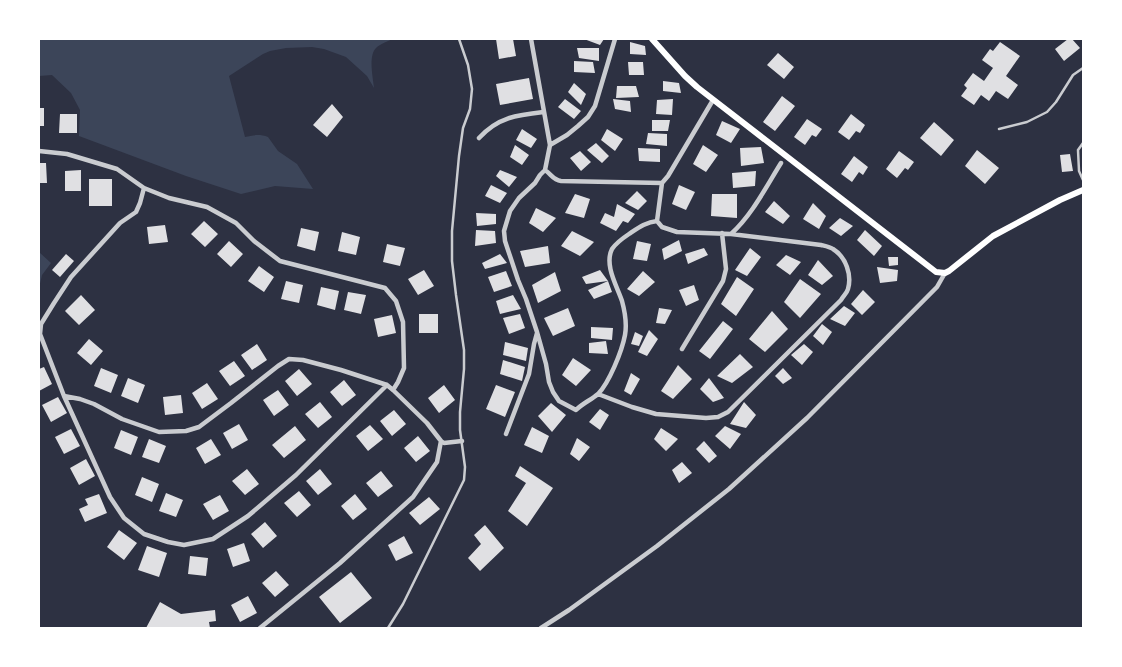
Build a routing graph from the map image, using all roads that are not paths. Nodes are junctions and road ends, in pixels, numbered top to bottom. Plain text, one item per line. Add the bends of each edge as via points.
1 (459, 39) edge
2 (531, 39) edge
3 (615, 39) edge
4 (652, 39) edge
5 (1083, 68) edge
6 (713, 100) junction
7 (544, 112) junction
8 (999, 129) dead end
9 (479, 138) dead end
10 (1083, 143) edge
11 (550, 145) junction
12 (39, 151) edge
13 (780, 163) dead end
14 (545, 170) junction
15 (1083, 180) edge
16 (662, 183) junction
17 (144, 188) junction
18 (1083, 190) edge
19 (657, 221) junction
20 (722, 233) junction
21 (731, 234) junction
22 (945, 273) junction
23 (537, 332) junction
24 (682, 349) dead end
25 (387, 386) junction
26 (393, 390) junction
27 (598, 394) junction
28 (64, 396) junction
29 (506, 434) dead end
30 (441, 441) junction
31 (462, 442) junction
32 (260, 628) edge
33 (388, 628) edge
34 (541, 628) edge

1 - 31 lane via 472,89 459,156 452,231 452,261 464,350 460,412
2 - 7 street
3 - 11 street via 595,106 578,126
4 - 6 main road via 685,76
5 - 8 lane via 1073,75 1047,112
6 - 16 street
6 - 22 main road via 932,270
7 - 9 street via 512,116
7 - 11 street
10 - 15 lane via 1078,150 1078,160
11 - 14 street
12 - 17 street via 67,154 117,169
13 - 21 street via 742,224
14 - 16 street via 562,182
14 - 23 street via 510,211 504,231
16 - 19 street
17 - 26 street via 207,207 236,223 280,261 385,288 396,301 403,322 404,368
17 - 28 street via 136,212 120,223 71,277 41,324 40,334
18 - 22 main road via 993,236
19 - 20 street via 662,227 678,232
19 - 27 street via 625,237 611,251 612,273 626,324 621,348
20 - 21 street
20 - 24 street via 726,269 723,281
21 - 27 street via 832,248 847,266 848,290 728,412 718,417 656,414
22 - 34 street via 937,287 807,418 729,489 657,546
23 - 27 street via 549,382 559,401 576,410
23 - 29 street via 529,374
25 - 26 street
25 - 28 street via 341,370 289,359 199,427 168,432 159,432 122,419 94,404
25 - 28 street via 296,475 248,516 213,539 184,545 144,534 124,518 110,497
26 - 30 street
30 - 31 street
30 - 32 street via 437,462 412,497 340,563
31 - 33 lane via 464,480

